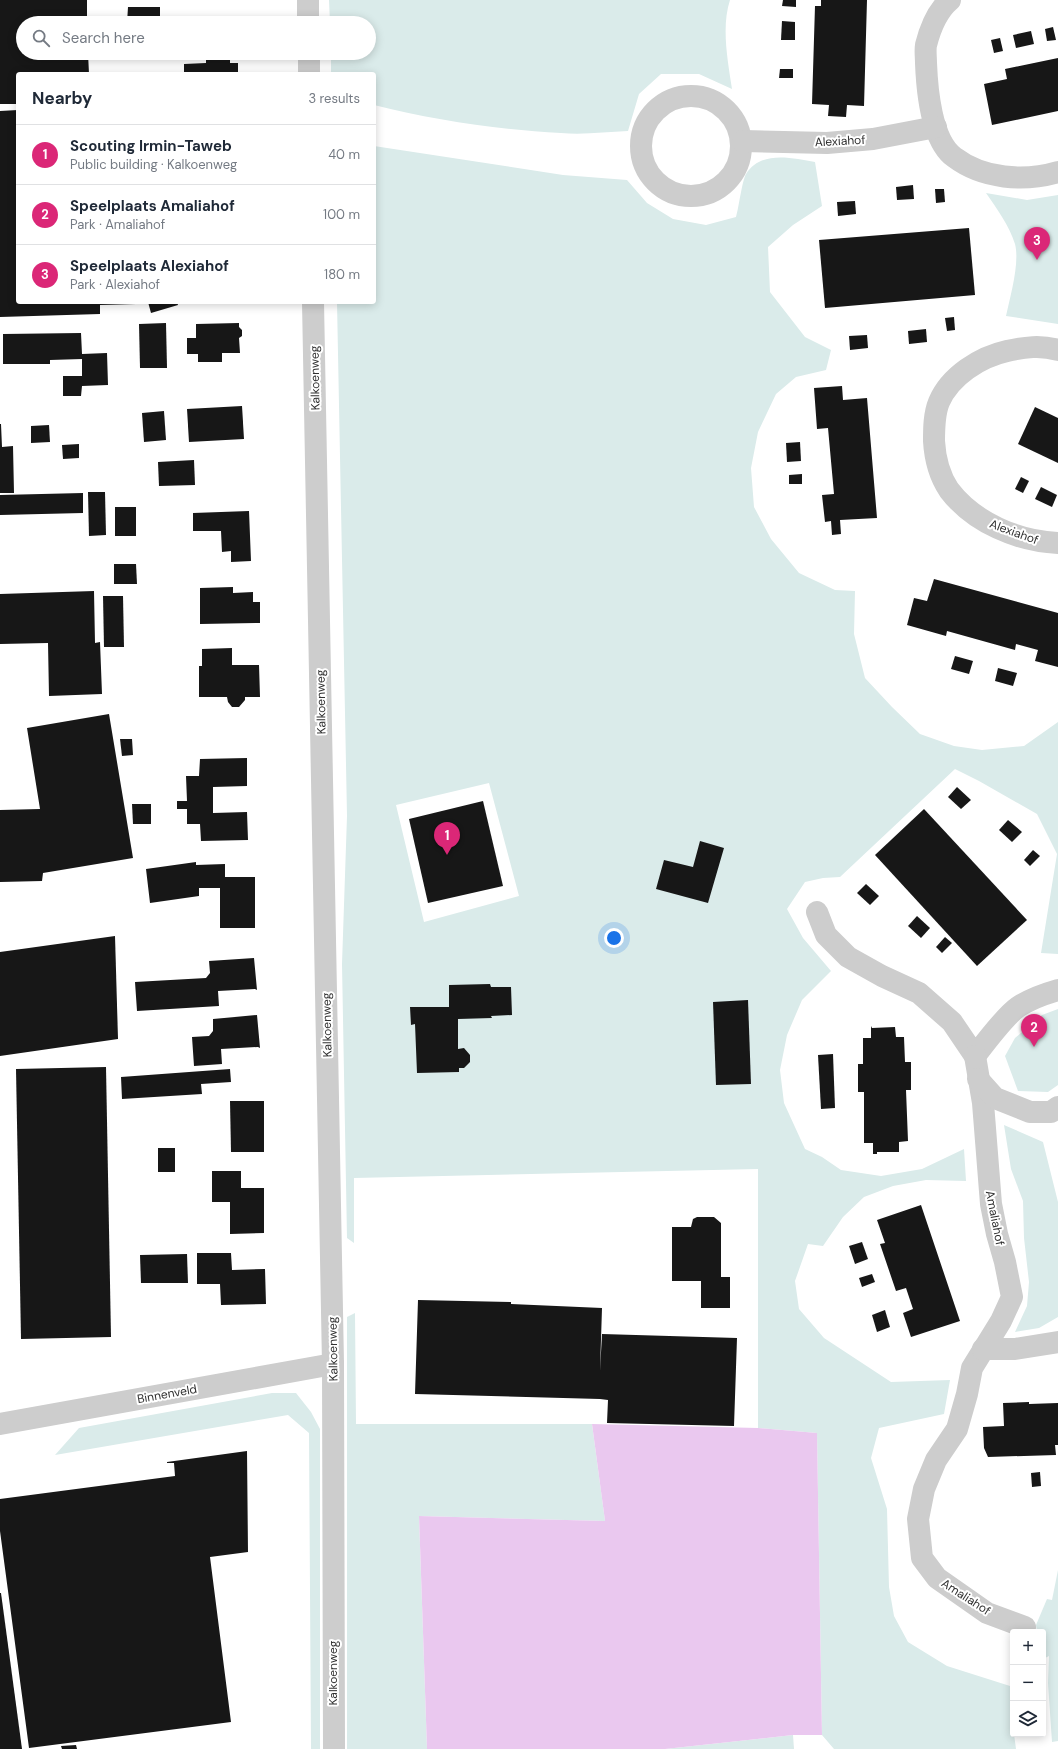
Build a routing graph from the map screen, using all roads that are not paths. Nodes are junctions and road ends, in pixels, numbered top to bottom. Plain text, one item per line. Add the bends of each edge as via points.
1 (308, 0) edge
2 (950, 0) edge
3 (308, 16) edge
4 (309, 60) edge
5 (309, 72) edge
6 (936, 127) junction
7 (743, 141) junction
8 (1058, 172) edge
9 (313, 304) edge
10 (1058, 350) edge
11 (1058, 543) edge
12 (817, 912) dead end
13 (1058, 990) edge
14 (975, 1056) junction
15 (978, 1079) junction
16 (1058, 1107) edge
17 (1058, 1342) edge
18 (982, 1349) junction
19 (333, 1364) junction
20 (0, 1424) edge
21 (1025, 1627) dead end
22 (334, 1749) edge

1 - 3 street
2 - 6 street via 934,21 926,46 930,108
4 - 5 street
6 - 7 street, Alexiahof via 874,139 835,142
6 - 8 street via 952,156 974,168 994,175 1018,178
7 - 7 street via 730,113 714,100 695,95 675,97 658,107 646,123 641,149 644,164 652,179 668,192 687,197 707,194 724,185 737,169
9 - 19 street, Kalkoenweg
10 - 11 street, Alexiahof via 1047,347 1024,347 984,358 965,371 951,383 939,402 934,436 935,458 941,477 949,490 968,509 988,524 1014,534 1040,542
12 - 14 street, Amaliahof via 826,935 848,957 919,993 952,1022
13 - 14 street via 1040,995 1017,1007
14 - 15 street, Amaliahof
15 - 16 street via 995,1098 1030,1112 1052,1112
15 - 18 street, Amaliahof via 983,1103 991,1204 1012,1297 1001,1321
17 - 18 street via 1015,1349
18 - 21 street, Amaliahof via 972,1368 957,1429 936,1460 924,1489 918,1519 922,1558 937,1578 954,1591 987,1613
19 - 20 street, Binnenveld
19 - 22 street, Kalkoenweg

